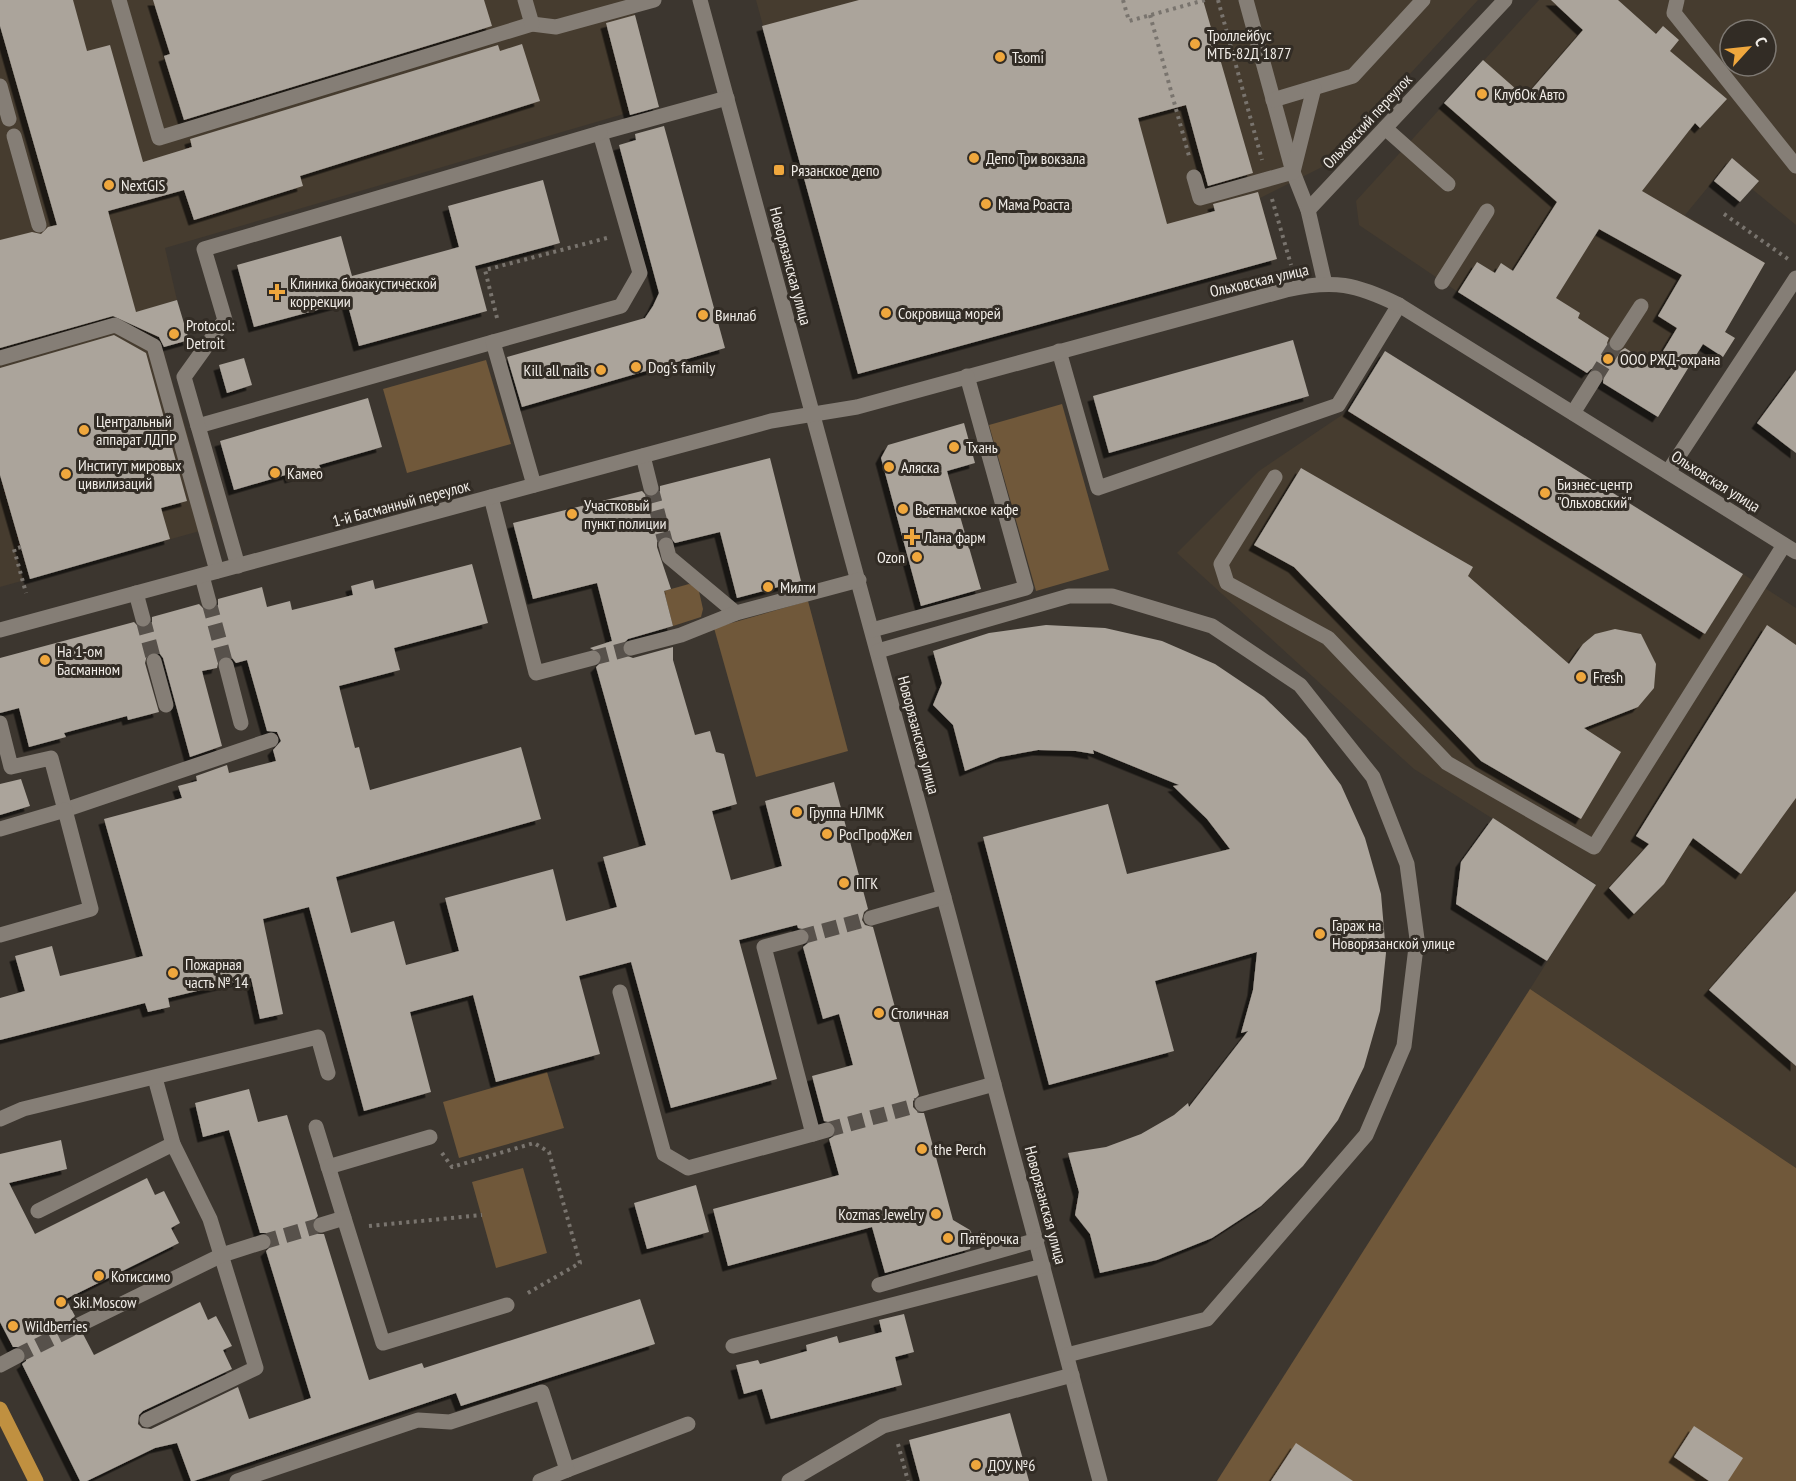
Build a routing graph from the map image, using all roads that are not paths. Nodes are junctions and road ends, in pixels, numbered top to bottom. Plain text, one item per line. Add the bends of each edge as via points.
1 (119, 0) edge
2 (525, 0) edge
3 (654, 0) edge
4 (700, 0) edge
5 (1246, 0) edge
6 (1423, 0) edge
7 (1505, 0) edge
8 (1677, 0) edge
9 (532, 24) junction
10 (0, 86) edge
11 (1314, 88) junction
12 (727, 98) junction
13 (1274, 100) junction
14 (6, 115) edge
15 (1385, 128) junction
16 (600, 133) junction
17 (14, 136) dead end
18 (1796, 166) edge
19 (1293, 172) junction
20 (1194, 177) road end
21 (1448, 184) dead end
22 (1308, 210) junction
23 (1487, 211) dead end
24 (39, 225) dead end
25 (1796, 278) edge
26 (1442, 282) dead end
27 (1325, 284) junction
28 (1399, 304) junction
29 (1641, 306) dead end
30 (498, 341) junction
31 (1617, 343) tunnel mouth
32 (1059, 351) junction
33 (0, 358) edge
34 (967, 376) junction
35 (1595, 378) tunnel mouth
36 (1573, 413) junction
37 (813, 415) junction
38 (198, 426) junction
39 (643, 456) junction
40 (1668, 472) junction
41 (1275, 477) dead end
42 (534, 485) junction
43 (651, 488) tunnel mouth
44 (491, 497) junction
45 (666, 545) tunnel mouth
46 (1790, 549) edge
47 (238, 566) junction
48 (217, 571) junction
49 (202, 576) junction
50 (858, 580) junction
51 (136, 593) junction
52 (208, 602) tunnel mouth
53 (736, 613) junction
54 (143, 619) tunnel mouth
55 (0, 630) edge
56 (872, 630) junction
57 (631, 648) tunnel mouth
58 (878, 651) junction
59 (593, 658) tunnel mouth
60 (154, 661) tunnel mouth
61 (226, 665) tunnel mouth
62 (166, 705) dead end
63 (0, 723) edge
64 (241, 723) dead end
65 (271, 740) dead end
66 (65, 810) junction
67 (0, 829) edge
68 (944, 897) junction
69 (871, 918) tunnel mouth
70 (0, 935) edge
71 (801, 937) tunnel mouth
72 (620, 992) dead end
73 (328, 1073) dead end
74 (156, 1078) junction
75 (994, 1084) junction
76 (922, 1104) tunnel mouth
77 (0, 1119) edge
78 (316, 1127) dead end
79 (430, 1137) road end
80 (173, 1144) junction
81 (328, 1167) junction
82 (38, 1211) dead end
83 (345, 1223) junction
84 (321, 1225) tunnel mouth
85 (1036, 1240) junction
86 (263, 1242) tunnel mouth
87 (222, 1255) junction
88 (1043, 1266) junction
89 (879, 1285) dead end
90 (507, 1305) road end
91 (79, 1325) tunnel mouth
92 (733, 1346) dead end
93 (1067, 1355) junction
94 (18, 1356) tunnel mouth
95 (0, 1365) edge
96 (1072, 1375) junction
97 (2, 1419) edge
98 (147, 1420) dead end
99 (688, 1424) dead end
100 (567, 1470) junction
101 (36, 1481) edge
102 (237, 1481) edge
103 (540, 1481) edge
104 (789, 1481) edge
105 (1100, 1481) edge

1 - 9 street via 159,138
2 - 9 street
3 - 9 street via 556,27
4 - 12 street, Новорязанская улица
5 - 13 street
6 - 11 street via 1353,76
7 - 15 street, Ольховский переулок
8 - 18 street via 1674,12
10 - 14 street
11 - 13 street
11 - 19 street
12 - 16 street
12 - 37 street, Новорязанская улица
13 - 19 street
15 - 21 street
15 - 22 street, Ольховский переулок
16 - 30 street via 640,273 621,306
16 - 38 street via 204,249 225,320 184,377
17 - 24 street
19 - 20 street via 1200,198
19 - 22 street
22 - 27 street
23 - 26 street
25 - 40 street
27 - 28 street, Ольховская улица via 1363,288
27 - 32 street, Ольховская улица via 1286,290
28 - 32 street via 1338,405 1098,488
28 - 36 street, Ольховская улица
29 - 31 street
30 - 38 street
30 - 42 street
32 - 34 street, Ольховская улица
33 - 48 street via 115,325 154,346
34 - 37 street, Ольховская улица via 857,407
34 - 56 street via 1026,588
35 - 36 street
36 - 40 street, Ольховская улица
37 - 39 street, 1-й Басманный переулок via 771,421
37 - 50 street, Новорязанская улица
38 - 47 street
39 - 42 street, 1-й Басманный переулок
39 - 43 street
40 - 46 street, Ольховская улица
41 - 46 street via 1221,564 1227,583 1328,638 1447,763 1594,847
42 - 44 street, 1-й Басманный переулок
44 - 47 street, 1-й Басманный переулок
44 - 59 street via 536,673
45 - 53 street via 669,557
47 - 48 street, 1-й Басманный переулок
48 - 49 street, 1-й Басманный переулок
49 - 51 street, 1-й Басманный переулок
49 - 52 street
50 - 53 street
50 - 56 street, Новорязанская улица
51 - 54 street
51 - 55 street, 1-й Басманный переулок
53 - 57 street via 681,635
56 - 58 street, Новорязанская улица
58 - 68 street, Новорязанская улица
58 - 93 street via 1069,596 1112,596 1212,626 1300,685 1373,777 1407,864 1417,939 1404,1046 1366,1135 1207,1319
60 - 62 street
61 - 64 street
63 - 66 street via 11,767 51,758
65 - 66 street
66 - 67 street
66 - 70 street via 91,909
68 - 69 street
68 - 75 street, Новорязанская улица
71 - 72 street via 764,948 820,1132 688,1168 664,1154
73 - 74 street via 318,1037
74 - 77 street via 23,1109
74 - 80 street
75 - 76 street
75 - 85 street, Новорязанская улица
78 - 81 street
79 - 81 street
80 - 82 street
80 - 87 street via 210,1219
81 - 83 street
83 - 84 street
83 - 90 street via 383,1343
85 - 88 street, Новорязанская улица
85 - 89 street
86 - 87 street
87 - 91 street
87 - 98 street via 256,1368
88 - 92 street
88 - 93 street, Новорязанская улица
93 - 96 street, Новорязанская улица
94 - 95 street
96 - 104 street via 874,1430
96 - 105 street, Новорязанская улица
97 - 101 main road
99 - 100 street
100 - 102 street via 542,1392 450,1422 418,1420
100 - 103 street

